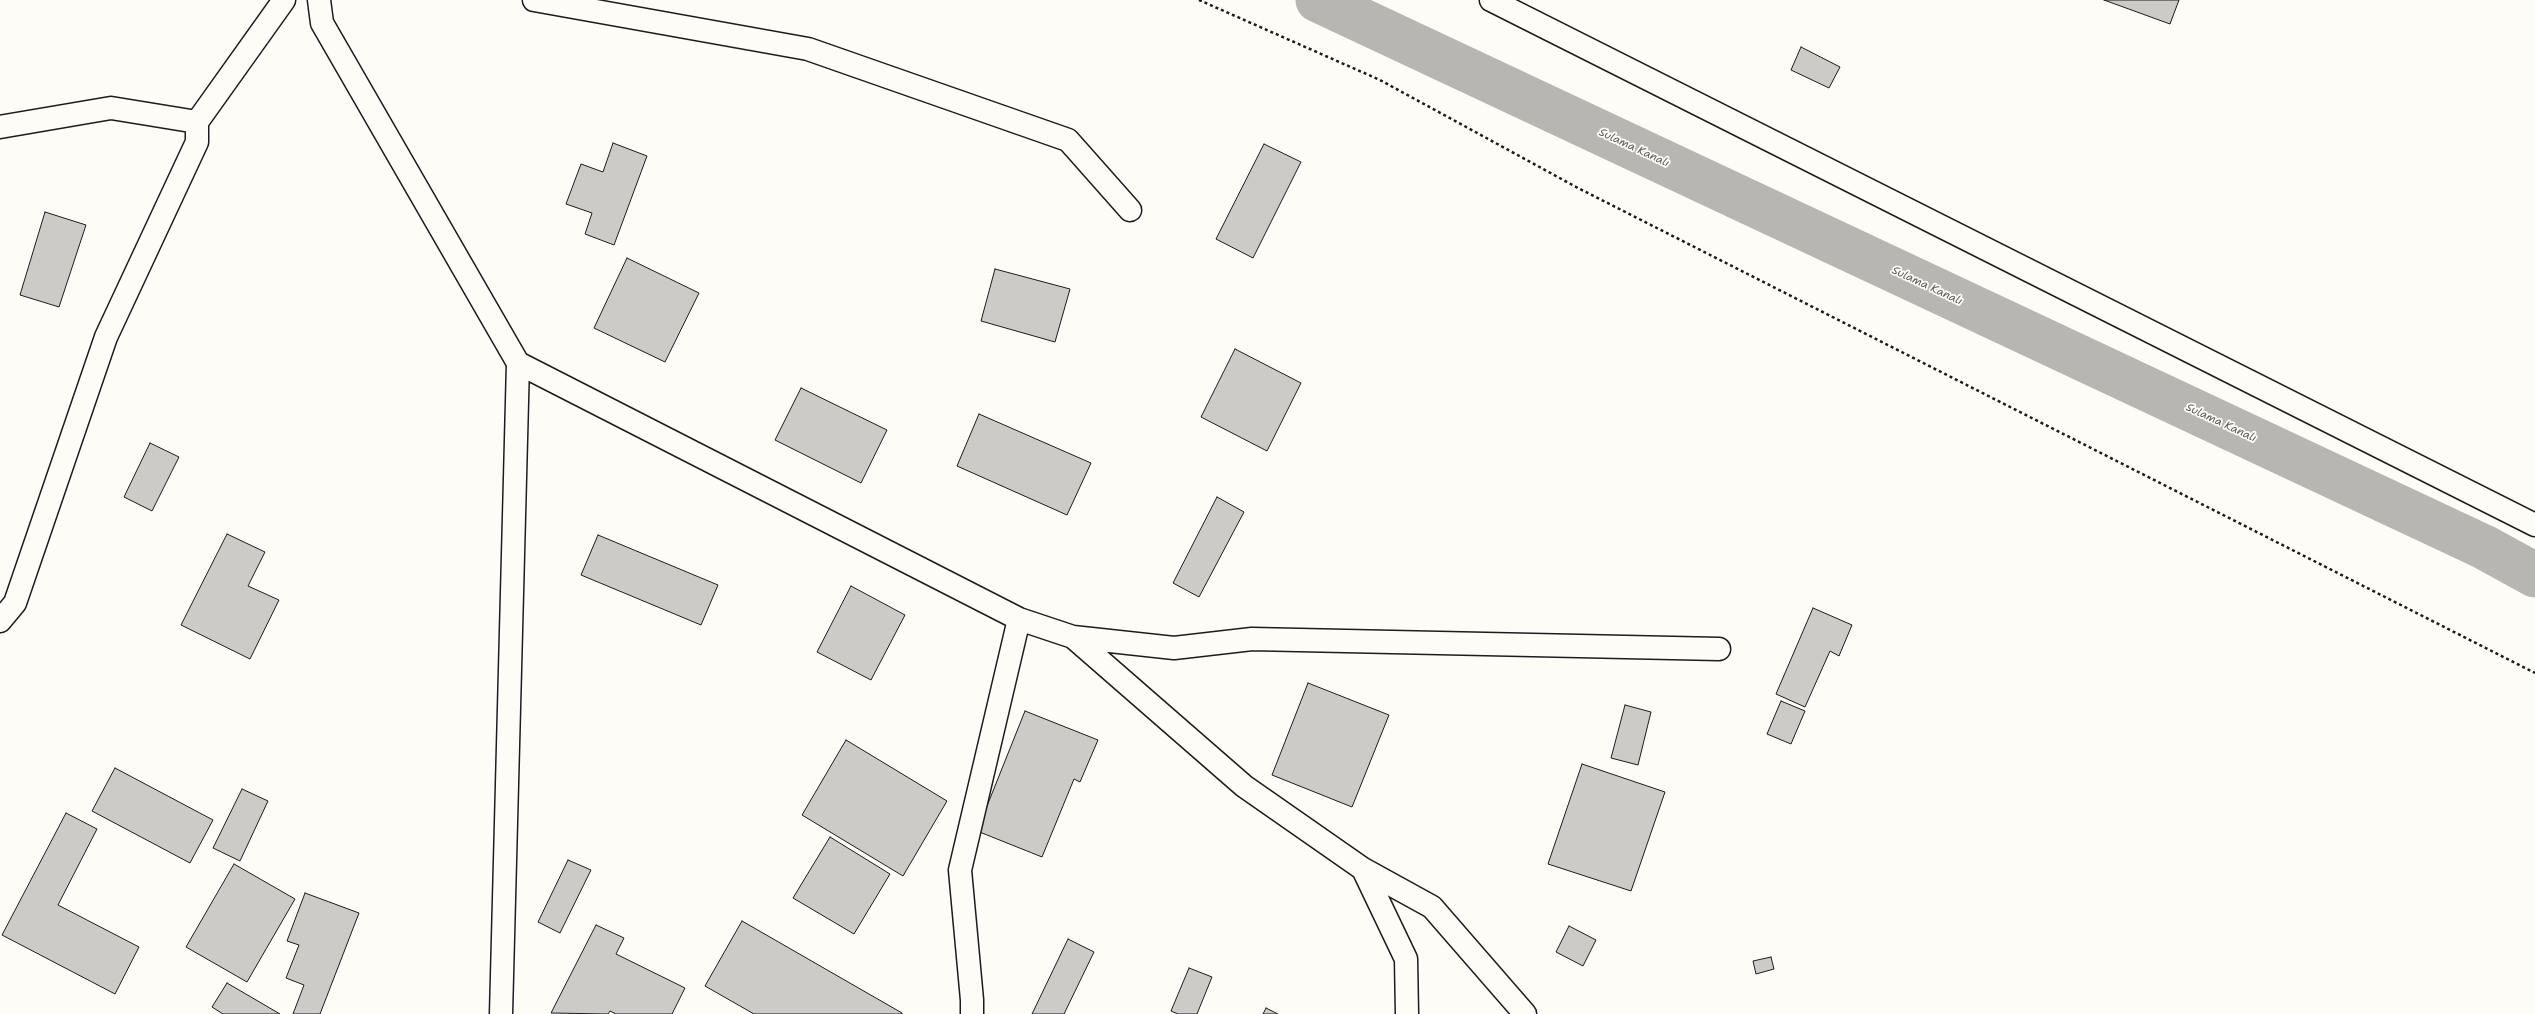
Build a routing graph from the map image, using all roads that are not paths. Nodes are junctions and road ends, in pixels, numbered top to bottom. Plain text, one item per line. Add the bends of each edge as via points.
1 (284, 0) edge
2 (319, 0) edge
3 (534, 0) edge
4 (1491, 0) edge
5 (197, 122) junction
6 (0, 127) edge
7 (1130, 210) dead end
8 (518, 363) junction
9 (2535, 525) edge
10 (1019, 619) junction
11 (0, 621) edge
12 (1073, 637) junction
13 (1719, 649) dead end
14 (1363, 869) junction
15 (501, 1014) edge
16 (972, 1014) edge
17 (1406, 1014) edge
18 (1525, 1014) edge

1 - 5 street
2 - 8 street via 322,23
3 - 7 street via 808,49 1068,140
4 - 9 street
5 - 6 street via 111,108
5 - 11 street via 197,142 106,337 15,603
8 - 10 street
8 - 15 street
10 - 12 street
10 - 16 street via 960,870
12 - 13 street via 1174,648 1252,640
12 - 14 street via 1244,786
14 - 17 street via 1406,959
14 - 18 street via 1432,908

